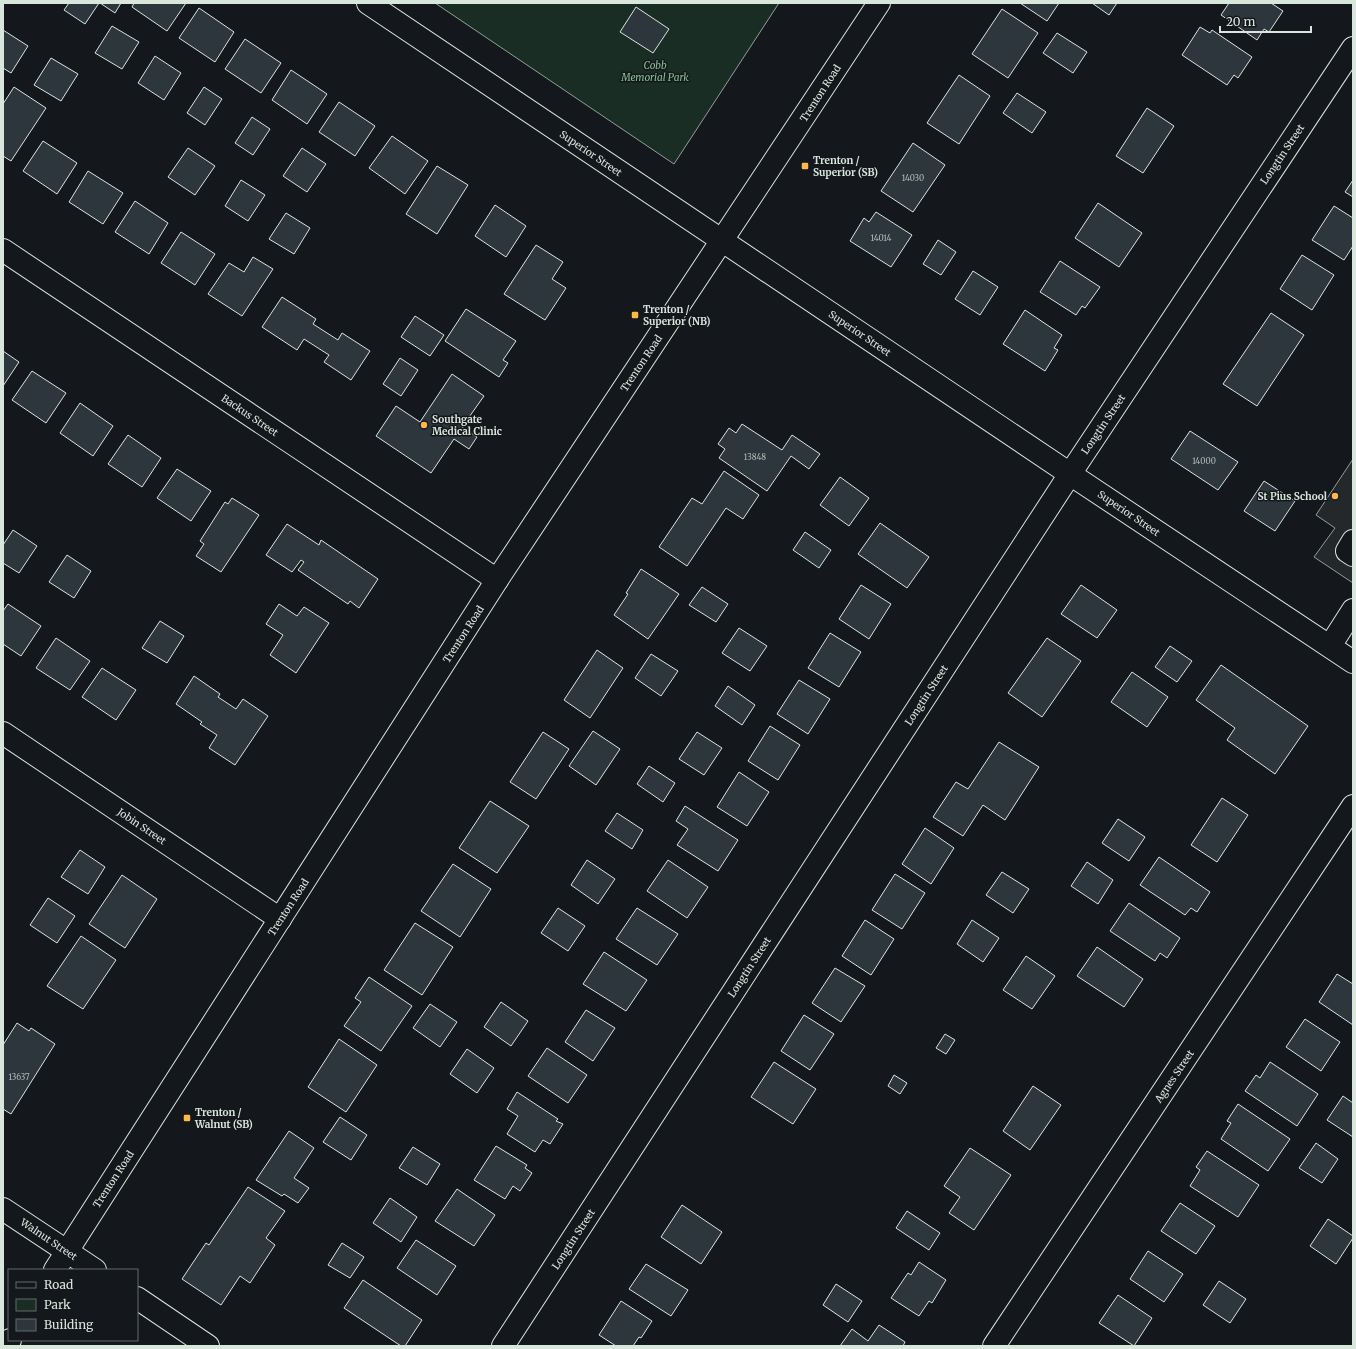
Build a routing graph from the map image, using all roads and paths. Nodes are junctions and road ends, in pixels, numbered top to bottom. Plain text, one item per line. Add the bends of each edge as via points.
1 (368, 3) edge
2 (879, 3) edge
3 (1353, 48) edge
4 (722, 241) junction
5 (3, 250) edge
6 (1070, 474) junction
7 (1353, 542) edge
8 (1353, 555) edge
9 (497, 580) junction
10 (1353, 610) edge
11 (1330, 646) junction
12 (1353, 662) edge
13 (3, 733) edge
14 (1353, 806) edge
15 (280, 919) junction
16 (3, 1208) edge
17 (67, 1251) junction
18 (56, 1269) edge
19 (93, 1269) edge
20 (138, 1299) edge
21 (208, 1346) edge
22 (503, 1346) edge
23 (994, 1346) edge

1 - 4 street, Superior Street
2 - 4 street, Trenton Road
3 - 6 street, Longtin Street
4 - 6 street, Superior Street
4 - 9 street, Trenton Road
5 - 9 street, Backus Street
6 - 11 street, Superior Street
6 - 22 street, Longtin Street
7 - 8 street via 1347,551
9 - 15 street, Trenton Road
10 - 11 street
11 - 12 street, Superior Street
13 - 15 street, Jobin Street
14 - 23 street, Agnes Street
15 - 17 street, Trenton Road
16 - 17 street, Walnut Street
17 - 18 street, Trenton Road
17 - 19 street, Walnut Street
20 - 21 street

